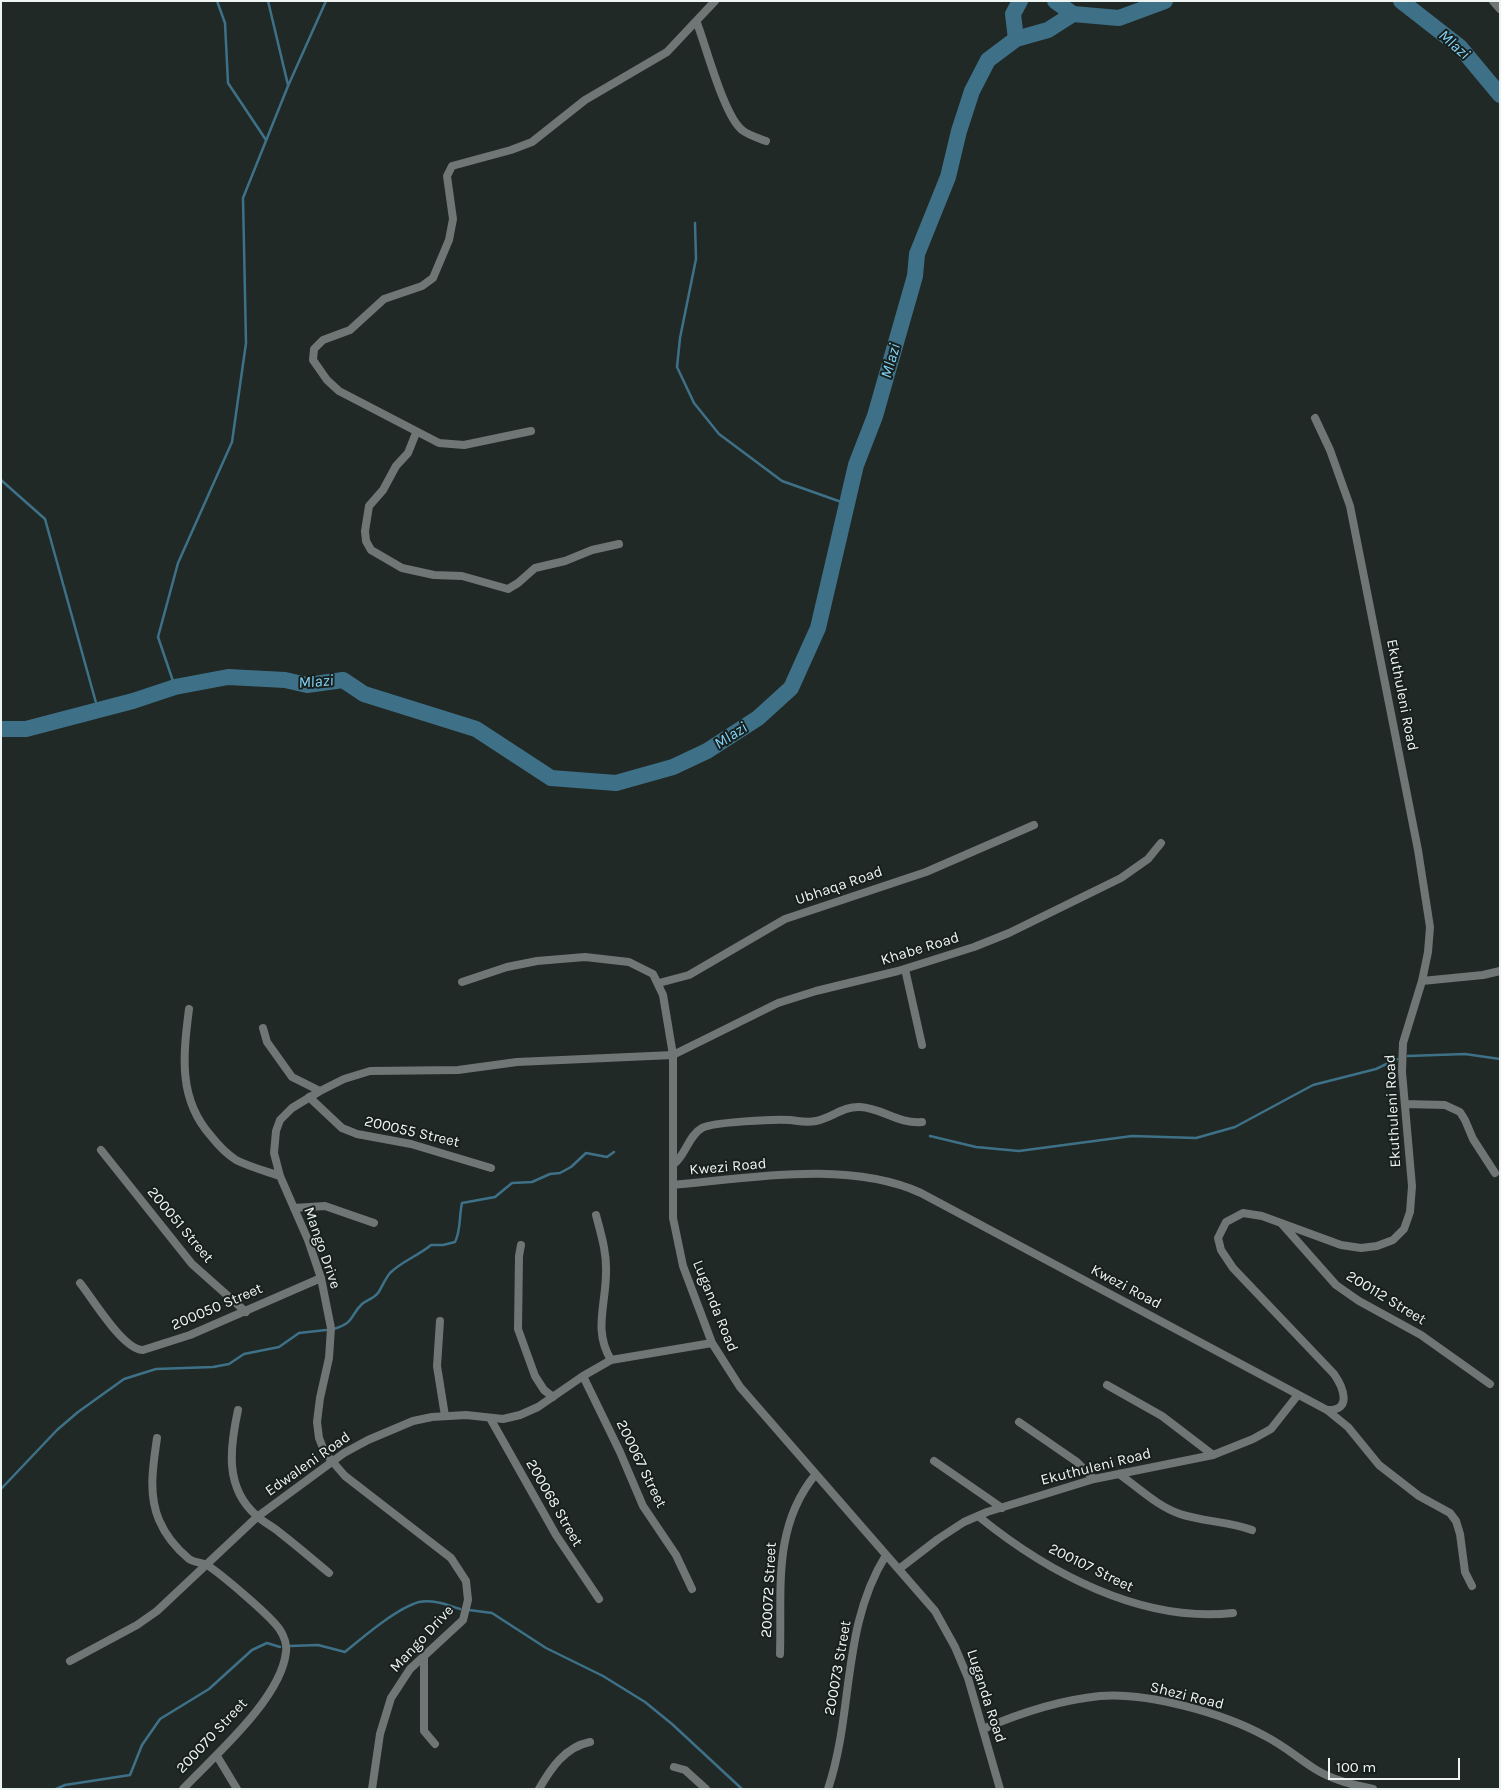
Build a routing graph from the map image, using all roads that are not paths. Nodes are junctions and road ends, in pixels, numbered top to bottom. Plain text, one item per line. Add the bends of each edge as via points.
1 (715, 1) edge
2 (1494, 1) edge
3 (1500, 9) edge
4 (697, 23) junction
5 (766, 141) dead end
6 (1316, 418) dead end
7 (531, 431) dead end
8 (416, 433) junction
9 (619, 544) dead end
10 (1034, 825) dead end
11 (1161, 843) dead end
12 (905, 969) junction
13 (1500, 971) edge
14 (1422, 981) junction
15 (462, 982) dead end
16 (658, 983) junction
17 (189, 1009) dead end
18 (263, 1028) dead end
19 (922, 1046) dead end
20 (673, 1055) junction
21 (320, 1091) junction
22 (309, 1097) junction
23 (1405, 1104) junction
24 (922, 1122) dead end
25 (101, 1150) dead end
26 (674, 1164) junction
27 (491, 1168) dead end
28 (1495, 1172) dead end
29 (280, 1176) junction
30 (673, 1185) junction
31 (294, 1208) junction
32 (596, 1215) dead end
33 (1280, 1222) junction
34 (374, 1223) dead end
35 (521, 1245) dead end
36 (320, 1278) junction
37 (80, 1283) dead end
38 (246, 1312) junction
39 (440, 1321) dead end
40 (712, 1343) junction
41 (611, 1360) junction
42 (583, 1376) junction
43 (1490, 1384) dead end
44 (1107, 1385) dead end
45 (1297, 1396) junction
46 (553, 1397) junction
47 (238, 1410) dead end
48 (1327, 1410) junction
49 (445, 1416) junction
50 (490, 1418) junction
51 (1019, 1422) dead end
52 (157, 1438) dead end
53 (1213, 1455) junction
54 (934, 1461) dead end
55 (331, 1462) junction
56 (1119, 1474) junction
57 (815, 1475) junction
58 (1094, 1480) junction
59 (1002, 1508) junction
60 (978, 1516) junction
61 (257, 1517) junction
62 (1252, 1530) dead end
63 (886, 1555) junction
64 (205, 1564) junction
65 (900, 1569) junction
66 (329, 1573) dead end
67 (1472, 1586) dead end
68 (692, 1589) dead end
69 (599, 1599) dead end
70 (1233, 1613) dead end
71 (780, 1654) dead end
72 (424, 1658) junction
73 (70, 1661) dead end
74 (983, 1729) junction
75 (590, 1742) dead end
76 (436, 1744) dead end
77 (217, 1756) junction
78 (674, 1766) dead end
79 (1354, 1787) edge
80 (183, 1789) edge
81 (237, 1789) edge
82 (372, 1789) edge
83 (538, 1789) edge
84 (706, 1789) edge
85 (828, 1789) edge
86 (1000, 1789) edge
87 (1373, 1789) edge

1 - 4 street
2 - 3 street
4 - 5 street via 718,85 735,122 743,131
4 - 8 street via 667,52 585,100 532,142 494,156 457,163 448,169 453,219 449,240 432,278 422,286 384,299 350,330 323,340 314,349 317,367 333,386
6 - 14 street, Ekuthuleni Road via 1350,506 1418,850 1430,927
7 - 8 street via 451,445
8 - 9 street via 408,453 370,506 366,541 371,550 386,560 417,572 462,576 508,588 535,568
10 - 16 street, Ubhaqa Road via 926,872 785,919 690,974
11 - 12 street, Khabe Road via 1137,867 1046,916 974,947
12 - 19 street
12 - 20 street, Khabe Road via 778,1003
13 - 14 street
14 - 23 street, Ekuthuleni Road via 1403,1044
15 - 16 street via 515,966 585,957 629,962 653,974
16 - 20 street, Luganda Road
17 - 29 street via 183,1072 186,1093 194,1112 206,1131 235,1159
18 - 21 street via 266,1042 292,1078
20 - 21 street, Mango Drive via 518,1062 458,1070 370,1071
20 - 26 street, Luganda Road
21 - 22 street, Mango Drive
22 - 27 street, 200055 Street via 342,1128 357,1134 411,1144
22 - 29 street, Mango Drive via 280,1120 274,1154
23 - 28 street via 1445,1105 1460,1112 1472,1138
23 - 33 street, Ekuthuleni Road via 1412,1186 1410,1212 1404,1228 1393,1240 1361,1248 1341,1245
24 - 26 street via 901,1120 861,1106 837,1111 818,1121 762,1120 712,1125 695,1133 682,1158
25 - 38 street, 200051 Street via 192,1264
26 - 30 street, Luganda Road
29 - 31 street, Mango Drive
30 - 40 street, Luganda Road via 673,1218 683,1266
30 - 45 street, Kwezi Road via 832,1174 868,1176 903,1185 1010,1239
31 - 34 street via 325,1206
31 - 36 street, Mango Drive
32 - 41 street via 606,1272 600,1326 603,1344
33 - 43 street, 200112 Street via 1336,1285 1421,1335
33 - 48 street, Ekuthuleni Road via 1243,1213 1234,1216 1221,1229 1218,1238 1221,1250 1234,1268 1341,1385 1344,1392 1342,1404
35 - 46 street via 518,1329 540,1386
36 - 38 street, 200050 Street
36 - 55 street, Mango Drive via 331,1328 331,1343 317,1422 319,1438
37 - 38 street, 200050 Street via 124,1340 136,1350 151,1348
39 - 49 street via 437,1366
40 - 41 street, Edwaleni Road
40 - 57 street, Luganda Road via 740,1388
41 - 42 street, Edwaleni Road
42 - 46 street, Edwaleni Road
42 - 68 street, 200067 Street via 643,1506 676,1555
44 - 53 street via 1162,1416
45 - 48 street, Kwezi Road
45 - 53 street, Ekuthuleni Road via 1271,1428 1253,1440
46 - 50 street, Edwaleni Road via 520,1415
47 - 61 street via 231,1442 234,1479 239,1494
48 - 67 street, Kwezi Road via 1348,1427 1379,1465 1419,1496 1450,1513 1460,1534 1465,1572
49 - 50 street, Edwaleni Road
49 - 55 street, Edwaleni Road via 412,1421 391,1429
50 - 69 street, 200068 Street via 556,1535
51 - 58 street via 1077,1462
52 - 64 street, 200070 Street via 152,1485 159,1521 178,1548 191,1560
53 - 56 street, Ekuthuleni Road
54 - 59 street
55 - 61 street, Edwaleni Road
55 - 72 street, Mango Drive via 451,1558 466,1581 468,1600 463,1620
56 - 58 street, Ekuthuleni Road
56 - 62 street via 1167,1508 1194,1518 1226,1522
57 - 63 street, Luganda Road
57 - 71 street, 200072 Street via 801,1495 784,1538
58 - 59 street, Ekuthuleni Road
59 - 60 street, Ekuthuleni Road
60 - 65 street, Ekuthuleni Road via 938,1539
60 - 70 street, 200107 Street via 1032,1554 1127,1602 1193,1614
61 - 64 street, Edwaleni Road
61 - 66 street
63 - 65 street, Luganda Road
63 - 85 street, 200073 Street via 868,1591 853,1645
64 - 73 street, Edwaleni Road via 137,1625
64 - 77 street, 200070 Street via 272,1620 281,1630 286,1651 277,1678 256,1712
65 - 74 street, Luganda Road via 935,1611 955,1647
72 - 76 street via 424,1731
72 - 82 street, Mango Drive via 401,1680 391,1698 380,1734
74 - 79 street, Shezi Road via 1066,1701 1102,1696 1137,1698 1190,1707 1238,1723 1264,1735 1317,1771
74 - 86 street, Luganda Road
75 - 83 street via 571,1748
77 - 80 street, 200070 Street
77 - 81 street
78 - 84 street via 685,1770
79 - 87 street, Shezi Road

